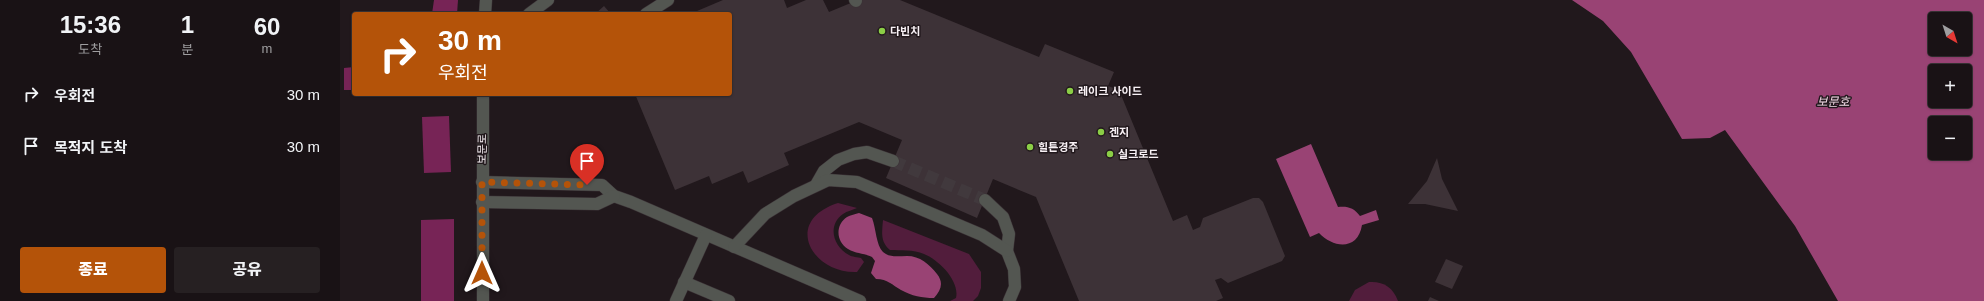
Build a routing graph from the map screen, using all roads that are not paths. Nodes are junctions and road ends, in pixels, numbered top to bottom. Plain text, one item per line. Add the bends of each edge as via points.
1 (486, 0) edge
2 (548, 0) edge
3 (668, 0) edge
4 (486, 12) edge
5 (531, 12) edge
6 (649, 12) edge
7 (483, 96) edge
8 (893, 161) tunnel mouth
9 (482, 182) junction
10 (816, 185) junction
11 (614, 196) junction
12 (984, 200) tunnel mouth
13 (482, 202) junction
14 (706, 235) junction
15 (734, 247) junction
16 (1007, 251) junction
17 (684, 282) junction
18 (483, 301) edge
19 (676, 301) edge
20 (729, 301) edge
21 (860, 301) edge
22 (1009, 301) edge

1 - 4 street
2 - 5 street
3 - 6 street
7 - 9 street, 보문로
8 - 10 street via 867,152 854,154 838,160 824,171
9 - 11 street via 602,185
9 - 13 street, 보문로
10 - 15 street via 765,214
10 - 16 street via 828,180 857,182 982,235
11 - 13 street via 597,204
11 - 14 street
12 - 16 street via 1003,217 1009,234
13 - 18 street, 보문로
14 - 15 street
14 - 17 street
15 - 21 street
16 - 22 street via 1014,269 1015,287
17 - 19 street
17 - 20 street

